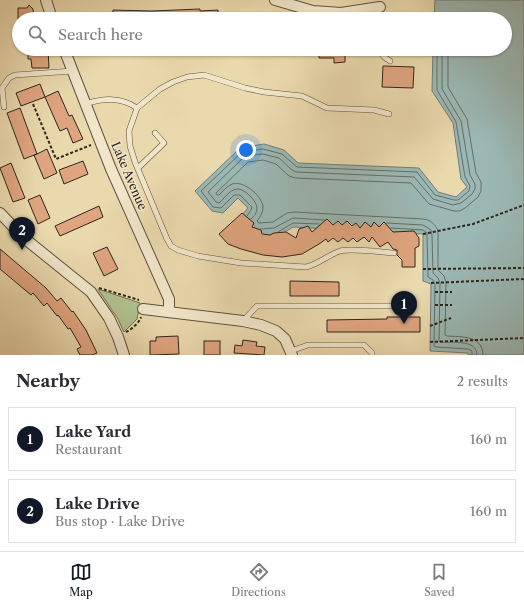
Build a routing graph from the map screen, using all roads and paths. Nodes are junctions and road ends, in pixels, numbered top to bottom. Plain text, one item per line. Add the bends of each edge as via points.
1 (46, 0) edge
2 (275, 0) edge
3 (380, 7) dead end
4 (50, 12) edge
5 (327, 12) edge
6 (371, 12) edge
7 (67, 56) edge
8 (383, 56) edge
9 (390, 62) dead end
10 (73, 71) junction
11 (33, 104) dead end
12 (85, 104) junction
13 (4, 107) dead end
14 (137, 108) junction
15 (389, 114) dead end
16 (155, 133) dead end
17 (100, 141) junction
18 (138, 168) junction
19 (524, 205) edge
20 (0, 213) edge
21 (423, 234) dead end
22 (394, 253) dead end
23 (524, 268) edge
24 (423, 269) dead end
25 (524, 279) edge
26 (431, 283) dead end
27 (96, 287) dead end
28 (435, 292) dead end
29 (452, 292) dead end
30 (435, 305) dead end
31 (452, 305) dead end
32 (397, 306) dead end
33 (143, 309) junction
34 (169, 312) junction
35 (451, 318) dead end
36 (242, 321) junction
37 (430, 326) dead end
38 (118, 337) junction
39 (524, 338) edge
40 (430, 342) dead end
41 (292, 353) edge
42 (124, 355) edge
43 (372, 355) edge

1 - 4 street
2 - 5 street via 313,11
3 - 6 street
7 - 10 street, Lake Avenue
8 - 9 lane
10 - 12 street, Lake Avenue
10 - 13 lane via 15,75 9,78 2,88
11 - 17 path via 56,159
12 - 14 lane via 118,99
12 - 17 street, Lake Avenue
14 - 15 lane via 173,82 204,75 245,88 302,96 327,108 374,110
14 - 18 lane via 129,131 130,146
16 - 18 lane via 164,143
17 - 34 street, Lake Avenue via 169,298
18 - 22 lane via 166,239 178,250 241,263 306,266 316,264 341,251
19 - 21 path via 473,224
20 - 38 street via 24,238 91,292
23 - 24 path
25 - 26 path
27 - 33 path via 144,302
28 - 29 path
30 - 31 path
32 - 36 lane via 257,306
33 - 34 street
33 - 38 path via 140,320
34 - 36 street
35 - 37 path
36 - 41 street via 261,325 276,332 285,339
38 - 42 street
39 - 40 path
41 - 43 lane via 308,345 364,345

